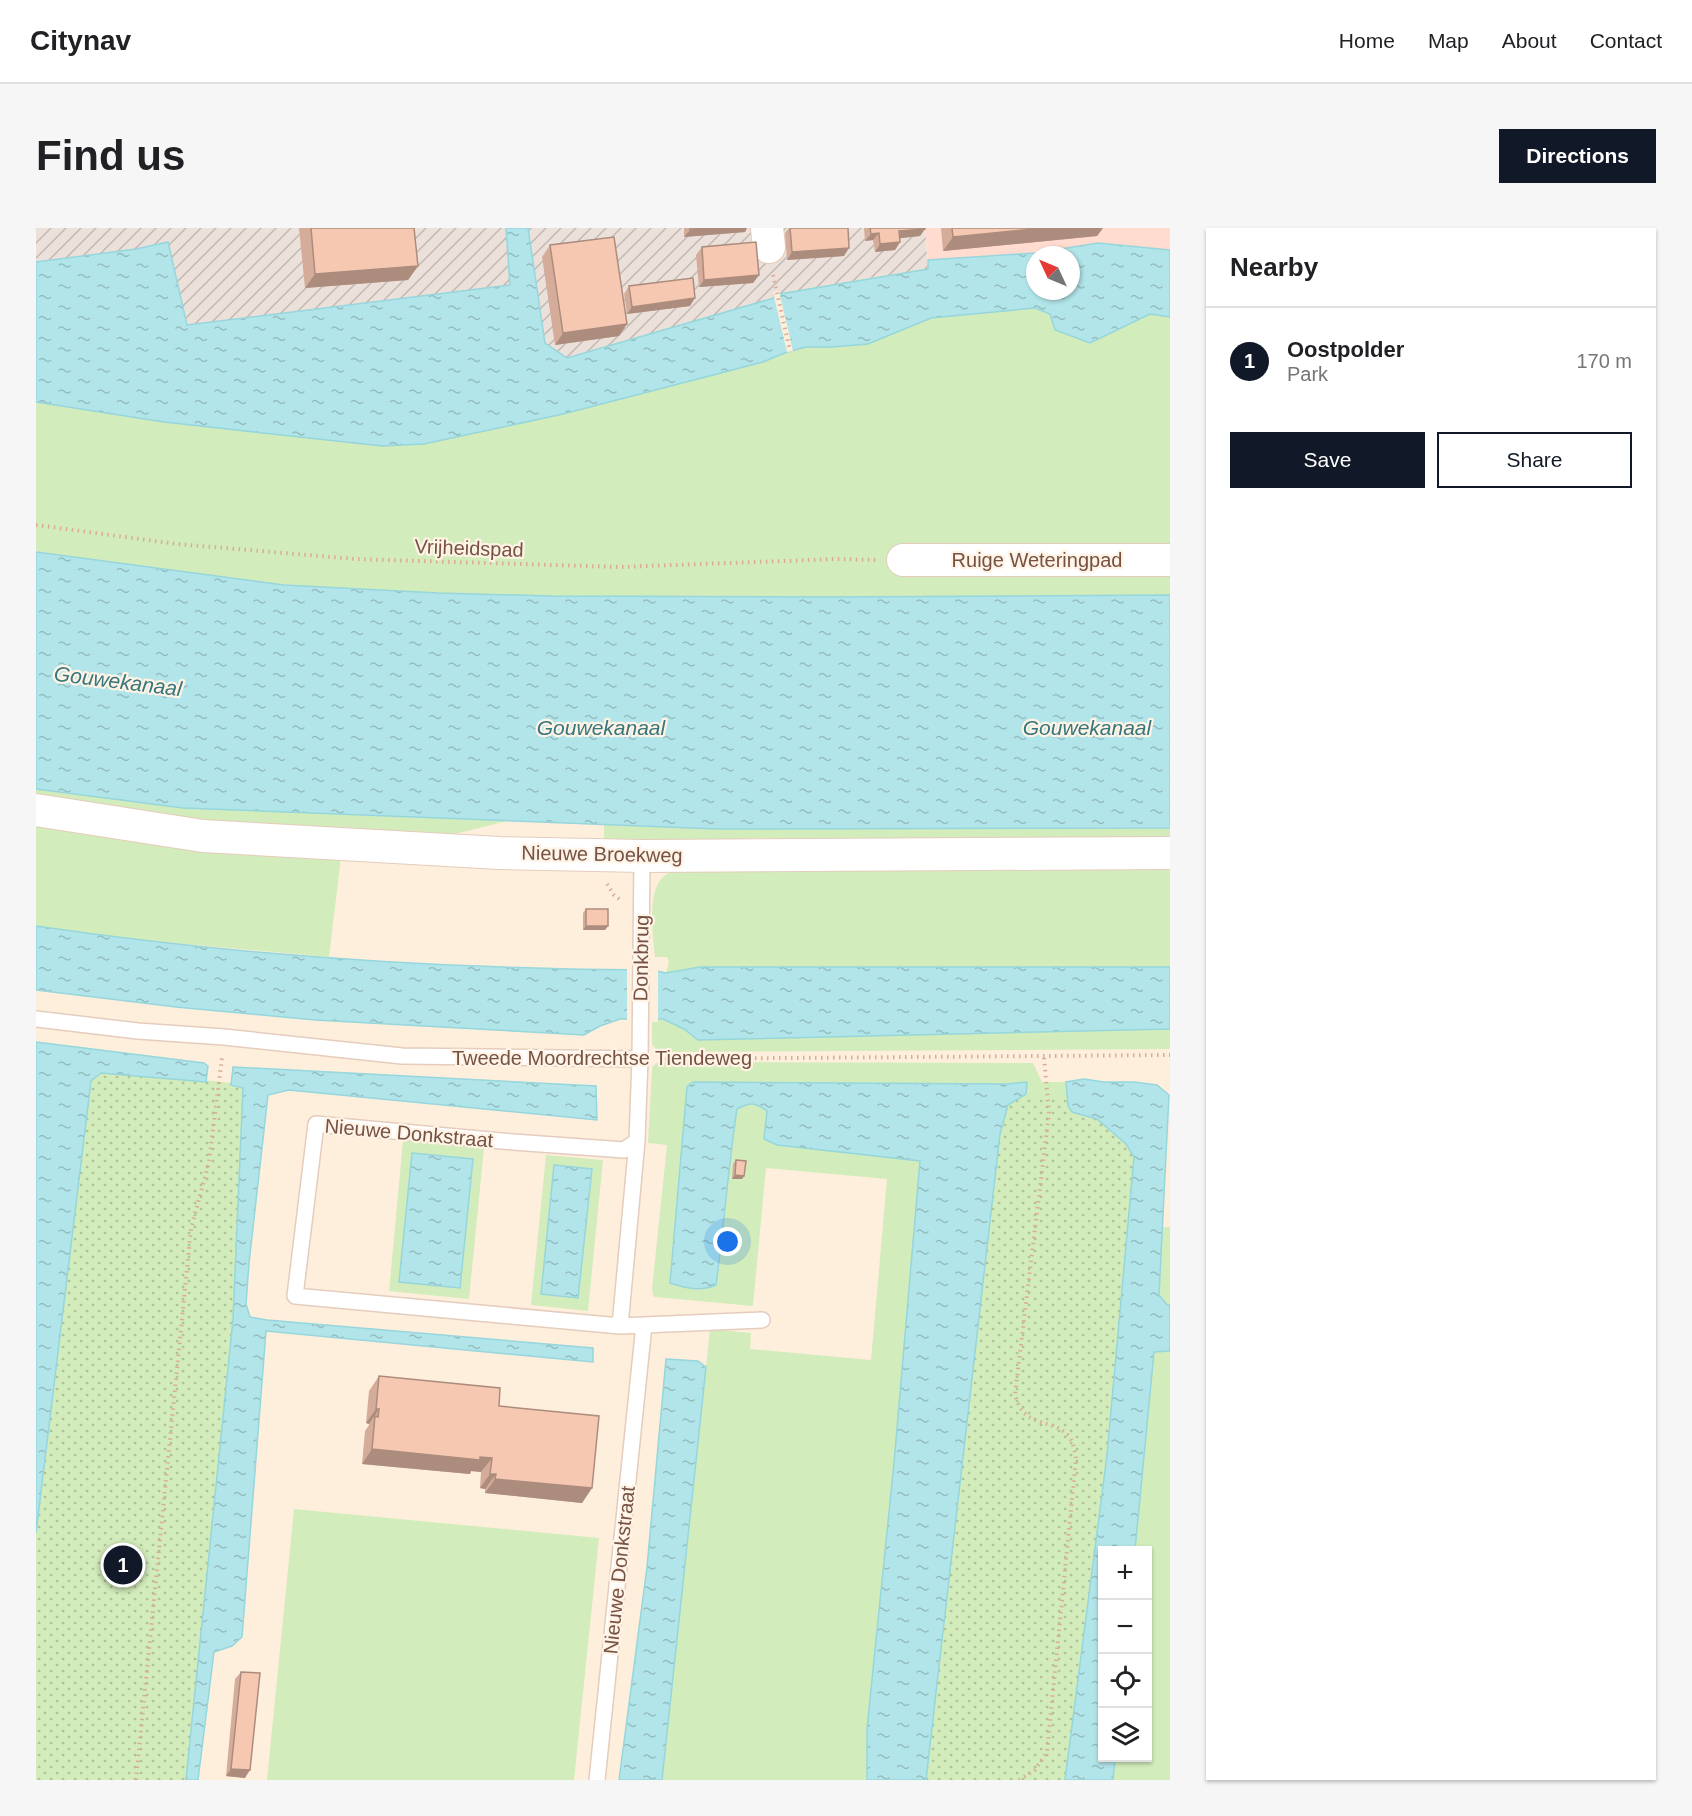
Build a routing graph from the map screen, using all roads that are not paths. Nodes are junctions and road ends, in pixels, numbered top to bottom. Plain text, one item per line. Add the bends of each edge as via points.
1 (903, 560) road end
2 (1170, 560) edge
3 (36, 810) edge
4 (1170, 853) edge
5 (642, 856) junction
6 (36, 1019) edge
7 (640, 1059) junction
8 (637, 1141) junction
9 (762, 1320) dead end
10 (644, 1324) junction
11 (620, 1326) junction
12 (597, 1780) edge

1 - 2 street, Ruige Weteringpad
3 - 5 street, Nieuwe Broekweg via 203,836
4 - 5 street, Nieuwe Broekweg
5 - 7 lane, Donkbrug
6 - 7 lane, Tweede Moordrechtse Tiendeweg via 402,1056
7 - 8 lane
8 - 11 lane
8 - 11 lane, Nieuwe Donkstraat via 624,1150 316,1124 295,1296
9 - 10 lane, Nieuwe Donkstraat
10 - 11 lane, Nieuwe Donkstraat
10 - 12 lane, Nieuwe Donkstraat

